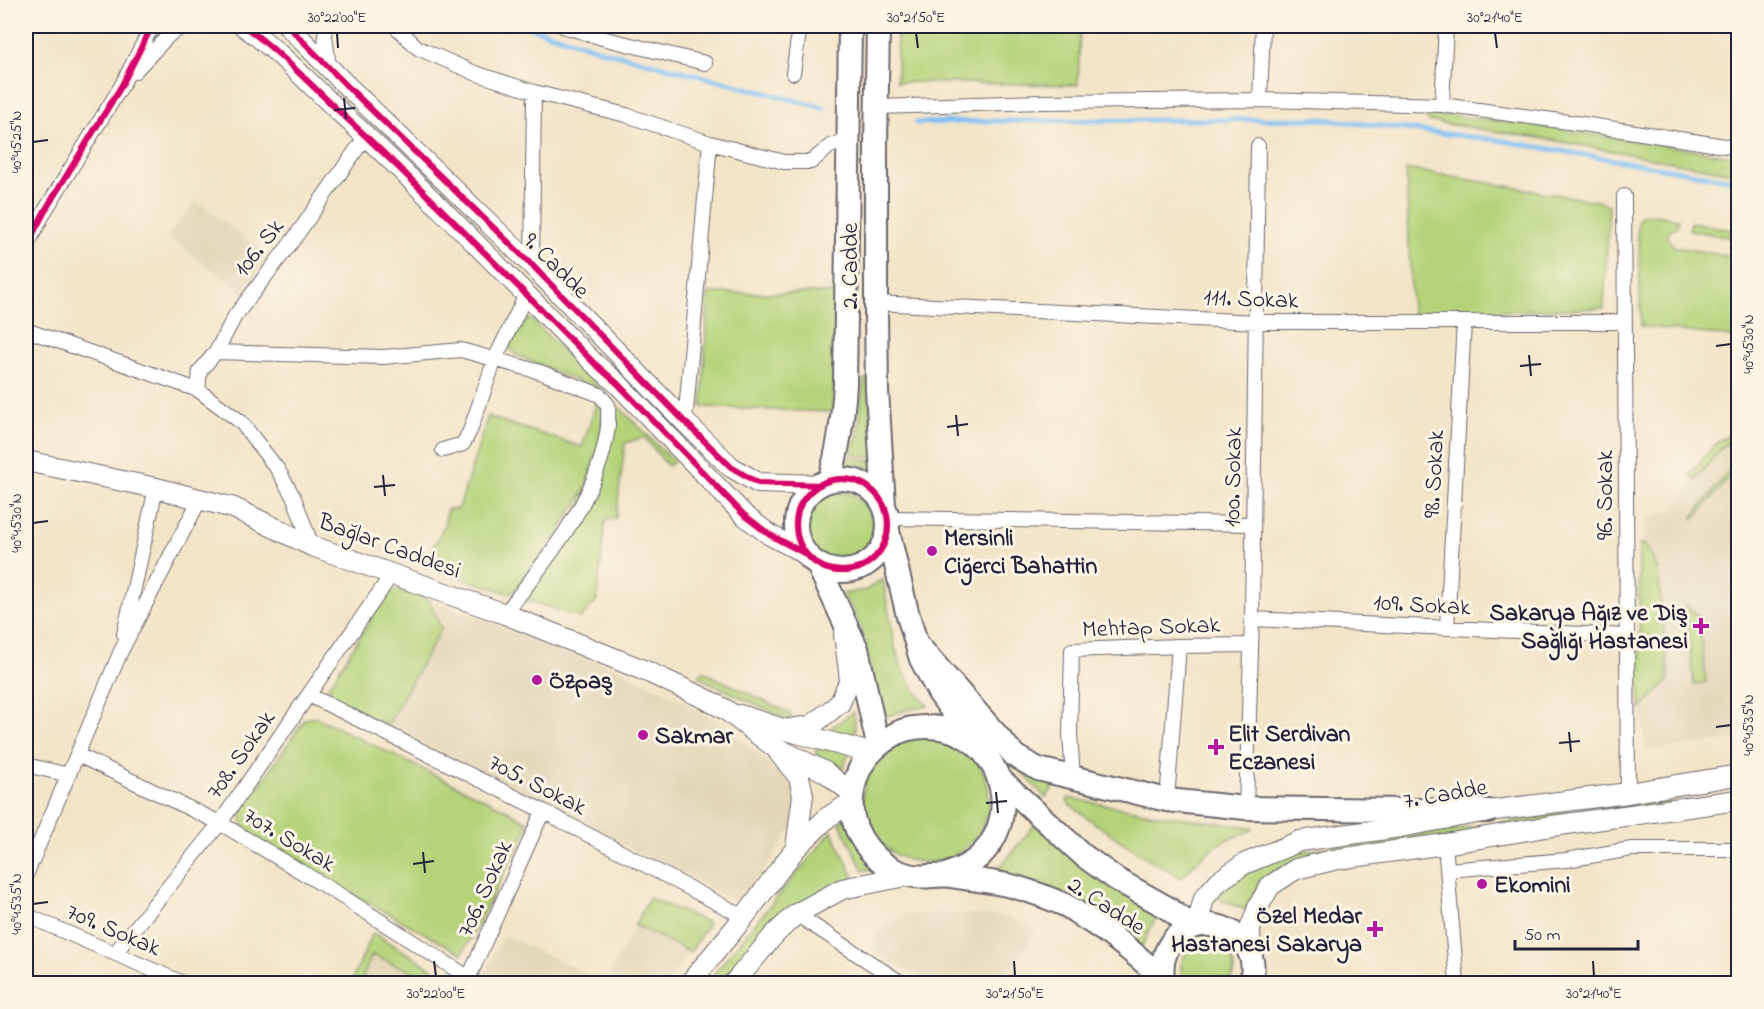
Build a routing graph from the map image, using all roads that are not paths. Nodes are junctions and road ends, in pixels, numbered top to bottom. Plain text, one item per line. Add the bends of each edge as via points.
1 (152, 26) edge
2 (184, 26) edge
3 (244, 26) edge
4 (288, 26) edge
5 (327, 26) edge
6 (394, 26) edge
7 (563, 26) edge
8 (800, 26) edge
9 (850, 26) edge
10 (879, 26) edge
11 (1263, 26) edge
12 (1446, 26) edge
13 (705, 63) dead end
14 (329, 67) junction
15 (793, 73) dead end
16 (122, 85) junction
17 (534, 92) junction
18 (1260, 100) junction
19 (1442, 105) junction
20 (877, 107) junction
21 (366, 136) junction
22 (848, 140) junction
23 (710, 142) junction
24 (1258, 146) dead end
25 (1738, 148) edge
26 (1624, 196) dead end
27 (26, 252) edge
28 (532, 265) junction
29 (526, 296) junction
30 (876, 303) junction
31 (1257, 322) junction
32 (1625, 322) junction
33 (1464, 323) junction
34 (26, 330) edge
35 (216, 352) junction
36 (495, 359) junction
37 (198, 390) junction
38 (685, 423) junction
39 (443, 450) dead end
40 (26, 461) edge
41 (824, 483) junction
42 (156, 489) junction
43 (200, 500) junction
44 (887, 518) junction
45 (1253, 524) junction
46 (312, 546) junction
47 (812, 559) junction
48 (392, 574) junction
49 (505, 614) junction
50 (842, 619) junction
51 (1252, 619) junction
52 (1447, 627) junction
53 (1627, 636) junction
54 (917, 644) junction
55 (1251, 645) junction
56 (1179, 646) junction
57 (121, 651) junction
58 (309, 695) junction
59 (726, 710) junction
60 (786, 730) junction
61 (976, 744) junction
62 (773, 746) junction
63 (874, 749) junction
64 (78, 755) junction
65 (26, 765) edge
66 (69, 775) junction
67 (1738, 775) edge
68 (1072, 778) junction
69 (1000, 779) junction
70 (1628, 793) junction
71 (852, 798) junction
72 (1167, 800) junction
73 (1738, 800) edge
74 (1246, 808) junction
75 (1488, 811) junction
76 (543, 812) junction
77 (220, 823) junction
78 (1445, 844) junction
79 (796, 848) junction
80 (1738, 849) edge
81 (1448, 870) junction
82 (26, 875) edge
83 (910, 875) junction
84 (946, 875) junction
85 (796, 914) junction
86 (26, 915) edge
87 (744, 917) junction
88 (1195, 926) junction
89 (115, 953) junction
90 (1251, 957) junction
91 (468, 981) edge
92 (1164, 981) edge
93 (185, 984) edge
94 (688, 984) edge
95 (733, 984) edge
96 (903, 984) edge
97 (1250, 984) edge
98 (1457, 984) edge

1 - 16 street
2 - 16 street via 168,35
3 - 21 main road, 9. Cadde
4 - 14 main road, 9. Cadde
5 - 14 street
6 - 17 street via 418,48 475,73
7 - 13 street
8 - 15 street
9 - 22 main road, 2. Cadde
10 - 20 main road, 2. Cadde
11 - 18 street
12 - 19 street
14 - 28 main road, 9. Cadde
16 - 27 street via 46,209
17 - 23 street via 626,115
17 - 28 street
18 - 19 street
18 - 20 street
19 - 25 street
20 - 30 main road, 2. Cadde
21 - 29 main road, 9. Cadde
21 - 35 street, 106. Sk via 235,316
22 - 23 street via 830,146 811,162 784,162
22 - 41 main road, 2. Cadde via 843,418 837,456
23 - 38 street
24 - 31 street, 100. Sokak
26 - 32 street, 96. Sokak
28 - 38 main road, 9. Cadde
29 - 36 street
29 - 47 main road, 9. Cadde via 617,383 744,515
30 - 31 street, 111. Sokak
30 - 44 main road, 2. Cadde via 877,390
31 - 33 street, 111. Sokak
31 - 45 street, 100. Sokak
32 - 33 street, 111. Sokak
32 - 53 street, 96. Sokak
33 - 52 street, 98. Sokak
34 - 37 street
35 - 36 street via 383,357 461,350
35 - 37 street, 106. Sk via 200,371
36 - 39 street via 463,444
36 - 49 street via 600,395 608,405 608,433 588,492 570,526
37 - 46 street via 241,422 278,470 294,498
38 - 41 main road, 9. Cadde via 731,467 758,483
40 - 42 main road, Bağlar Caddesi
41 - 44 main road via 842,480 861,484 877,495
41 - 47 main road via 807,495 796,525 798,540
42 - 43 main road, Bağlar Caddesi
42 - 57 street
43 - 46 main road, Bağlar Caddesi via 234,508
43 - 57 street
44 - 45 street
44 - 47 main road via 884,545 862,567 832,570
44 - 54 main road, 2. Cadde
45 - 51 street, 100. Sokak
46 - 48 main road, Bağlar Caddesi
47 - 50 main road
48 - 49 main road, Bağlar Caddesi
48 - 58 street, 708. Sokak
49 - 59 main road, Bağlar Caddesi via 648,672
50 - 60 main road via 850,679 840,703 811,726
50 - 63 main road via 857,649
51 - 52 street, 109. Sokak
51 - 55 street, 100. Sokak
52 - 53 street, 109. Sokak
53 - 70 street, 96. Sokak
54 - 61 main road, 2. Cadde via 939,693
54 - 68 main road via 1015,756 1038,769
55 - 56 street, Mehtap Sokak
55 - 74 street, 100. Sokak
56 - 68 street, Mehtap Sokak via 1072,650
56 - 72 street
57 - 64 street
58 - 76 street, 705. Sokak
58 - 77 street, 708. Sokak
59 - 60 main road
59 - 62 main road
60 - 63 main road
61 - 63 main road via 938,727 916,727 896,733
61 - 69 main road
62 - 71 main road via 825,772
62 - 79 main road via 799,777 803,795
63 - 71 main road via 860,768
64 - 66 street
64 - 77 street, 707. Sokak
65 - 66 street
66 - 82 street
67 - 70 main road, 7. Cadde
68 - 72 main road
69 - 84 main road via 1001,820 993,839 981,855
69 - 88 main road, 2. Cadde via 1084,855
70 - 75 main road, 7. Cadde
71 - 79 main road
71 - 83 main road via 854,822 868,848 891,868
72 - 74 main road
73 - 78 main road, 7. Cadde
74 - 75 main road
75 - 88 main road, 7. Cadde via 1300,841 1244,864 1219,881 1204,898
76 - 87 street, 705. Sokak
76 - 91 street, 706. Sokak
77 - 89 street, 708. Sokak
77 - 91 street, 707. Sokak via 334,892
78 - 81 street
78 - 90 main road, 7. Cadde via 1296,869 1270,886 1259,905 1250,929
79 - 87 main road
80 - 81 street via 1632,849 1566,860
81 - 98 street
83 - 84 main road
83 - 85 main road via 842,890
84 - 92 main road, 2. Cadde via 1021,888 1067,906 1115,937
85 - 95 main road
85 - 96 street
86 - 89 street, 709. Sokak
87 - 94 main road
88 - 90 main road via 1228,929 1246,945
88 - 92 main road via 1174,938 1168,947
89 - 93 street, 709. Sokak
90 - 97 main road

